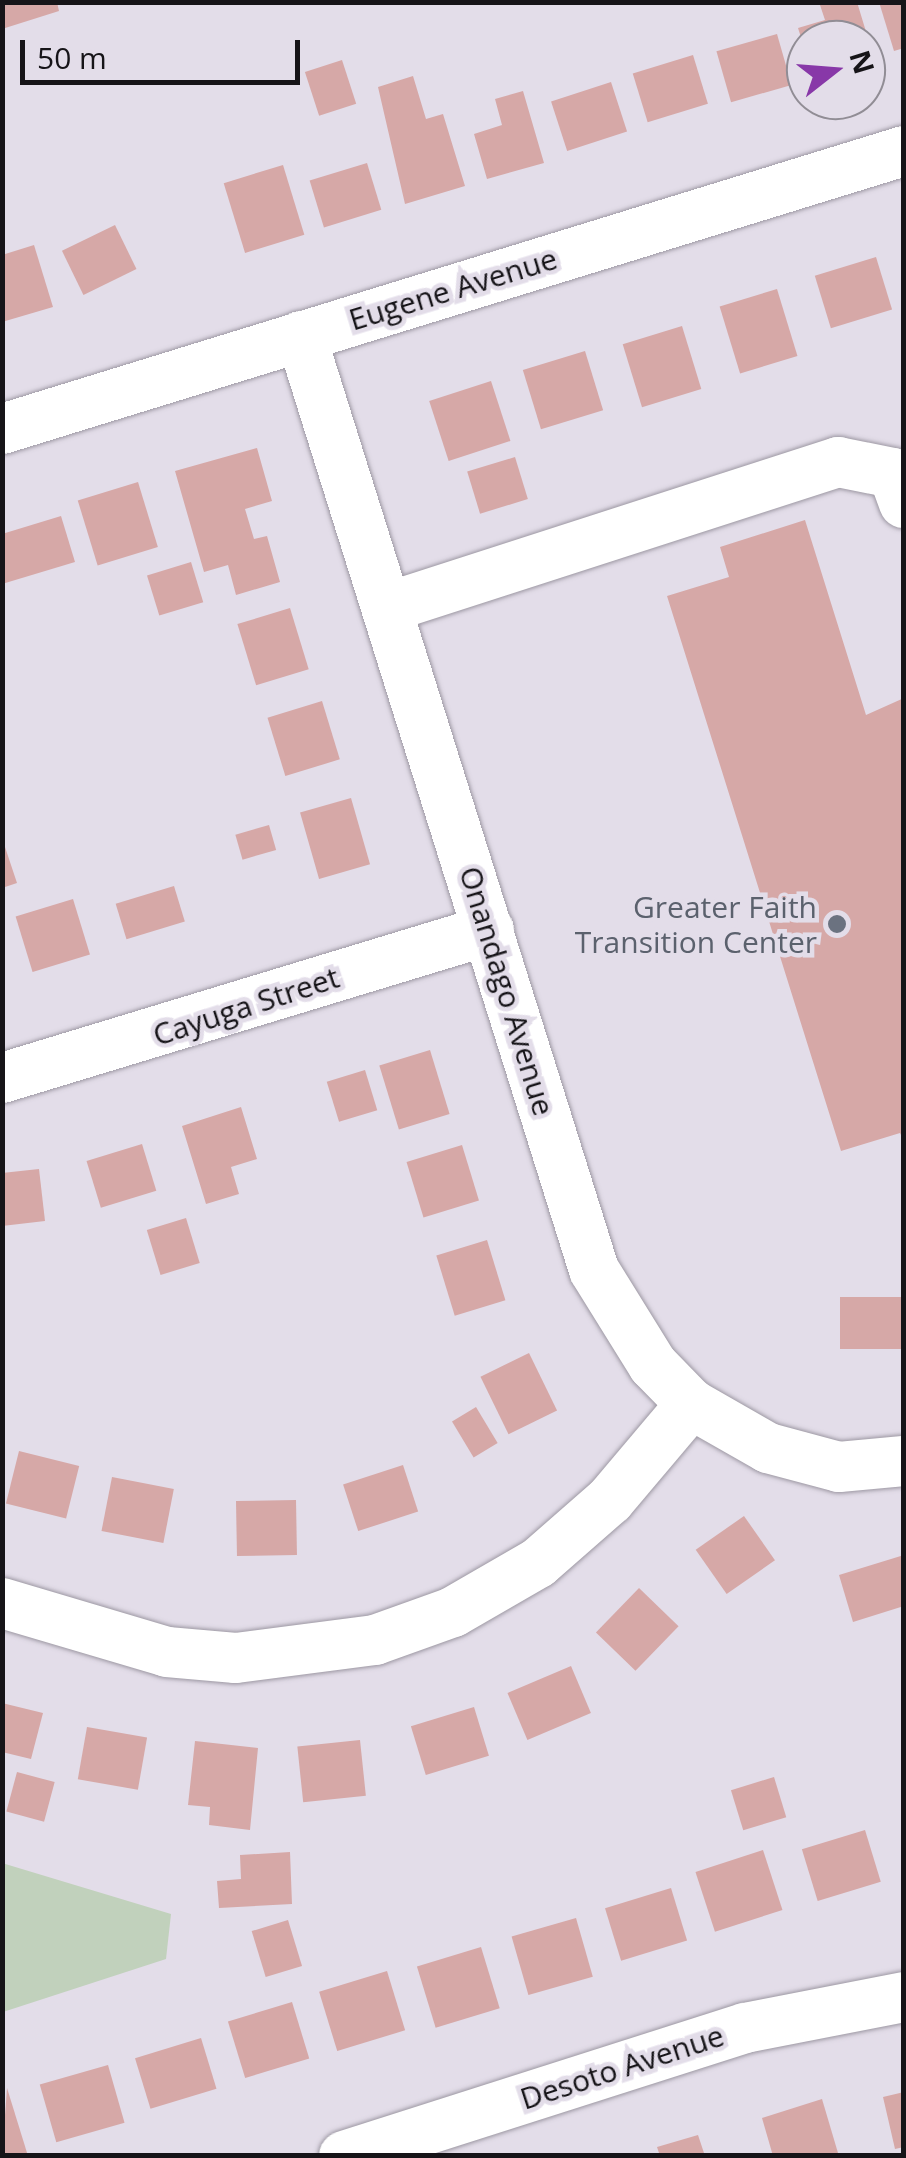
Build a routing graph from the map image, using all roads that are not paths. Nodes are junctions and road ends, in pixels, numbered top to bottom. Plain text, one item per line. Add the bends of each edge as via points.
1 (904, 151) edge
2 (302, 336) junction
3 (2, 429) edge
4 (904, 504) edge
5 (388, 606) junction
6 (489, 930) junction
7 (2, 1078) edge
8 (691, 1404) junction
9 (904, 1461) edge
10 (2, 1604) edge
11 (904, 1997) edge
12 (344, 2156) edge

1 - 2 street, Eugene Avenue
2 - 3 street, Eugene Avenue
2 - 5 street, Onandago Avenue
4 - 5 street via 893,474 838,462
5 - 6 street, Onandago Avenue
6 - 7 street, Cayuga Street
6 - 8 street, Onandago Avenue via 594,1270 653,1364
8 - 9 street, Onandago Avenue via 768,1448 839,1467
8 - 10 street via 610,1500 538,1563 453,1612 375,1640 251,1657 184,1654
11 - 12 street, Desoto Avenue via 745,2028

